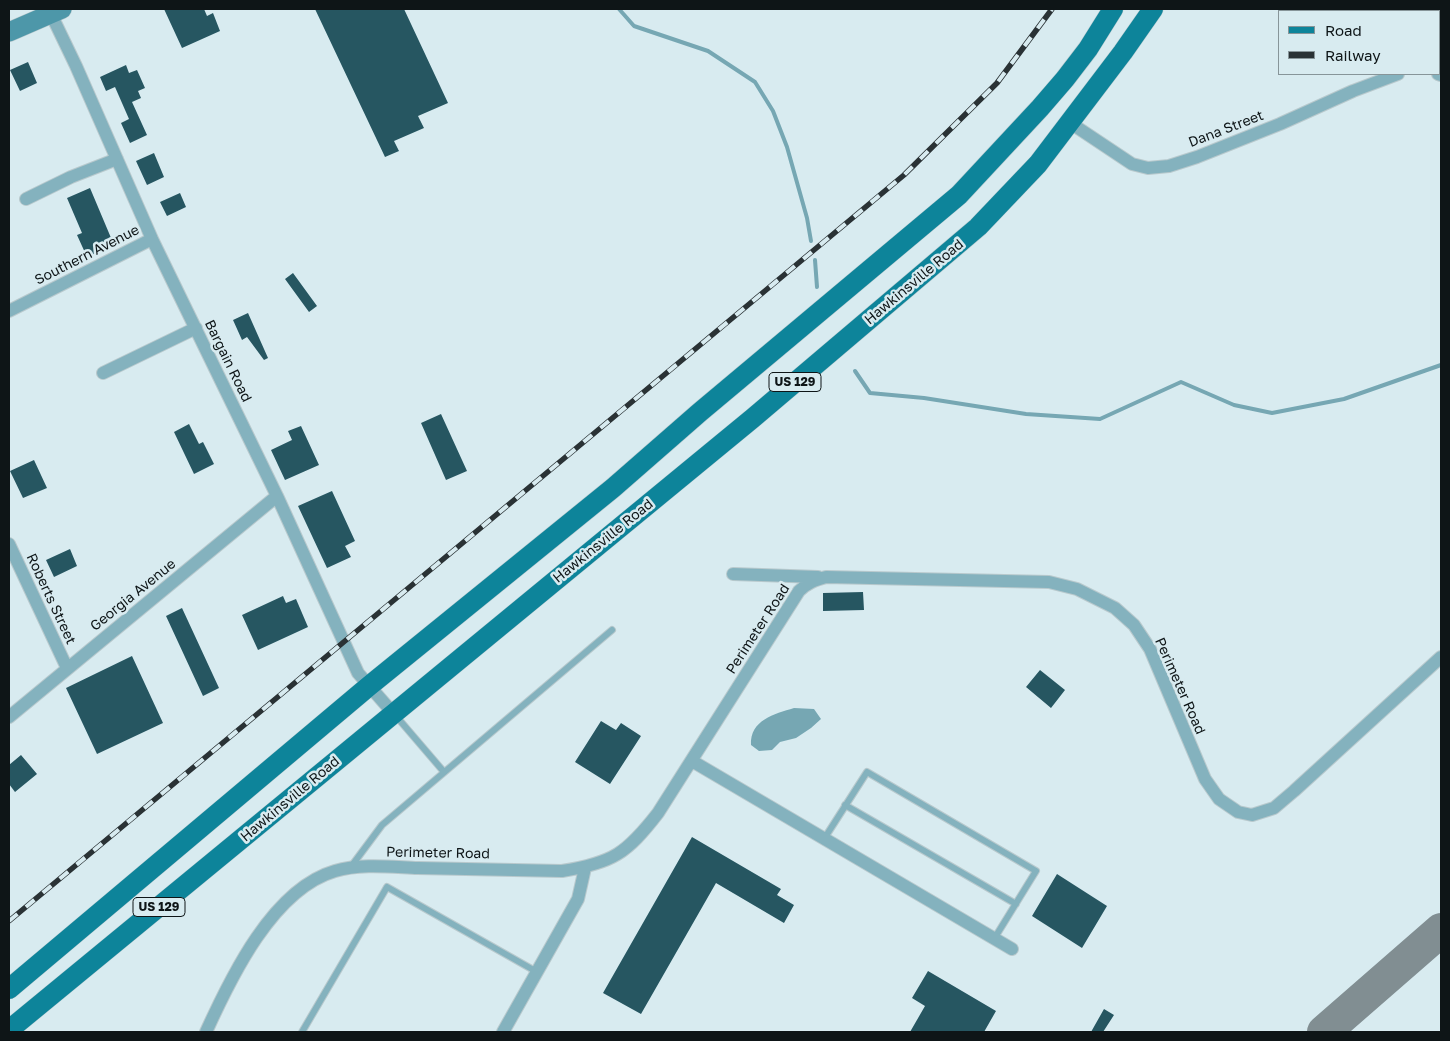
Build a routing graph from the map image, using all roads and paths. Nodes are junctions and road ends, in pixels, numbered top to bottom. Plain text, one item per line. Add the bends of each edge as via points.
1 (1113, 9) edge
2 (1153, 9) edge
3 (56, 11) edge
4 (9, 32) edge
5 (1395, 75) edge
6 (1069, 122) junction
7 (117, 159) junction
8 (26, 199) dead end
9 (152, 239) junction
10 (9, 311) edge
11 (196, 328) junction
12 (103, 373) dead end
13 (277, 496) junction
14 (9, 544) edge
15 (733, 574) dead end
16 (826, 577) junction
17 (612, 630) dead end
18 (1441, 657) edge
19 (67, 668) junction
20 (369, 686) junction
21 (393, 713) junction
22 (9, 717) edge
23 (692, 761) junction
24 (444, 772) junction
25 (846, 805) junction
26 (824, 839) junction
27 (585, 868) junction
28 (349, 869) junction
29 (1016, 904) junction
30 (994, 939) junction
31 (1012, 949) dead end
32 (538, 973) junction
33 (9, 989) edge
34 (9, 1030) edge
35 (206, 1032) edge
36 (302, 1032) edge
37 (503, 1032) edge

1 - 20 main road, US 129 via 1065,79 959,195 613,488
2 - 6 main road, Hawkinsville Road / US 129
3 - 4 main road
3 - 7 street, Bargain Road
5 - 6 street, Dana Street via 1271,128 1169,166 1148,168 1132,164
6 - 21 main road, Hawkinsville Road / US 129 via 1038,164 978,227 753,418
7 - 8 street
7 - 9 street, Bargain Road
9 - 10 street, Southern Avenue
9 - 11 street, Bargain Road
11 - 12 street
11 - 13 street, Bargain Road
13 - 19 street, Georgia Avenue
13 - 20 street, Bargain Road via 358,673
14 - 19 street, Roberts Street
15 - 16 street
16 - 18 street, Perimeter Road via 1049,582 1077,589 1115,608 1134,625 1150,649 1205,779 1219,799 1238,812 1252,815 1274,808
16 - 23 street, Perimeter Road via 806,584 799,591
17 - 24 lane
19 - 22 street, Georgia Avenue
20 - 21 street, Bargain Road
20 - 33 main road, US 129
21 - 24 lane
21 - 34 main road, Hawkinsville Road / US 129
23 - 26 street
23 - 27 street, Perimeter Road via 658,813 630,846
24 - 28 lane via 382,825
25 - 26 lane
25 - 29 lane
25 - 29 lane via 866,772 1036,871
26 - 30 street
27 - 28 street, Perimeter Road via 562,871
27 - 32 street via 578,899
28 - 35 street, Perimeter Road via 335,871 313,881 278,910 224,992
29 - 30 lane
30 - 31 street
32 - 36 lane via 387,887
32 - 37 street

